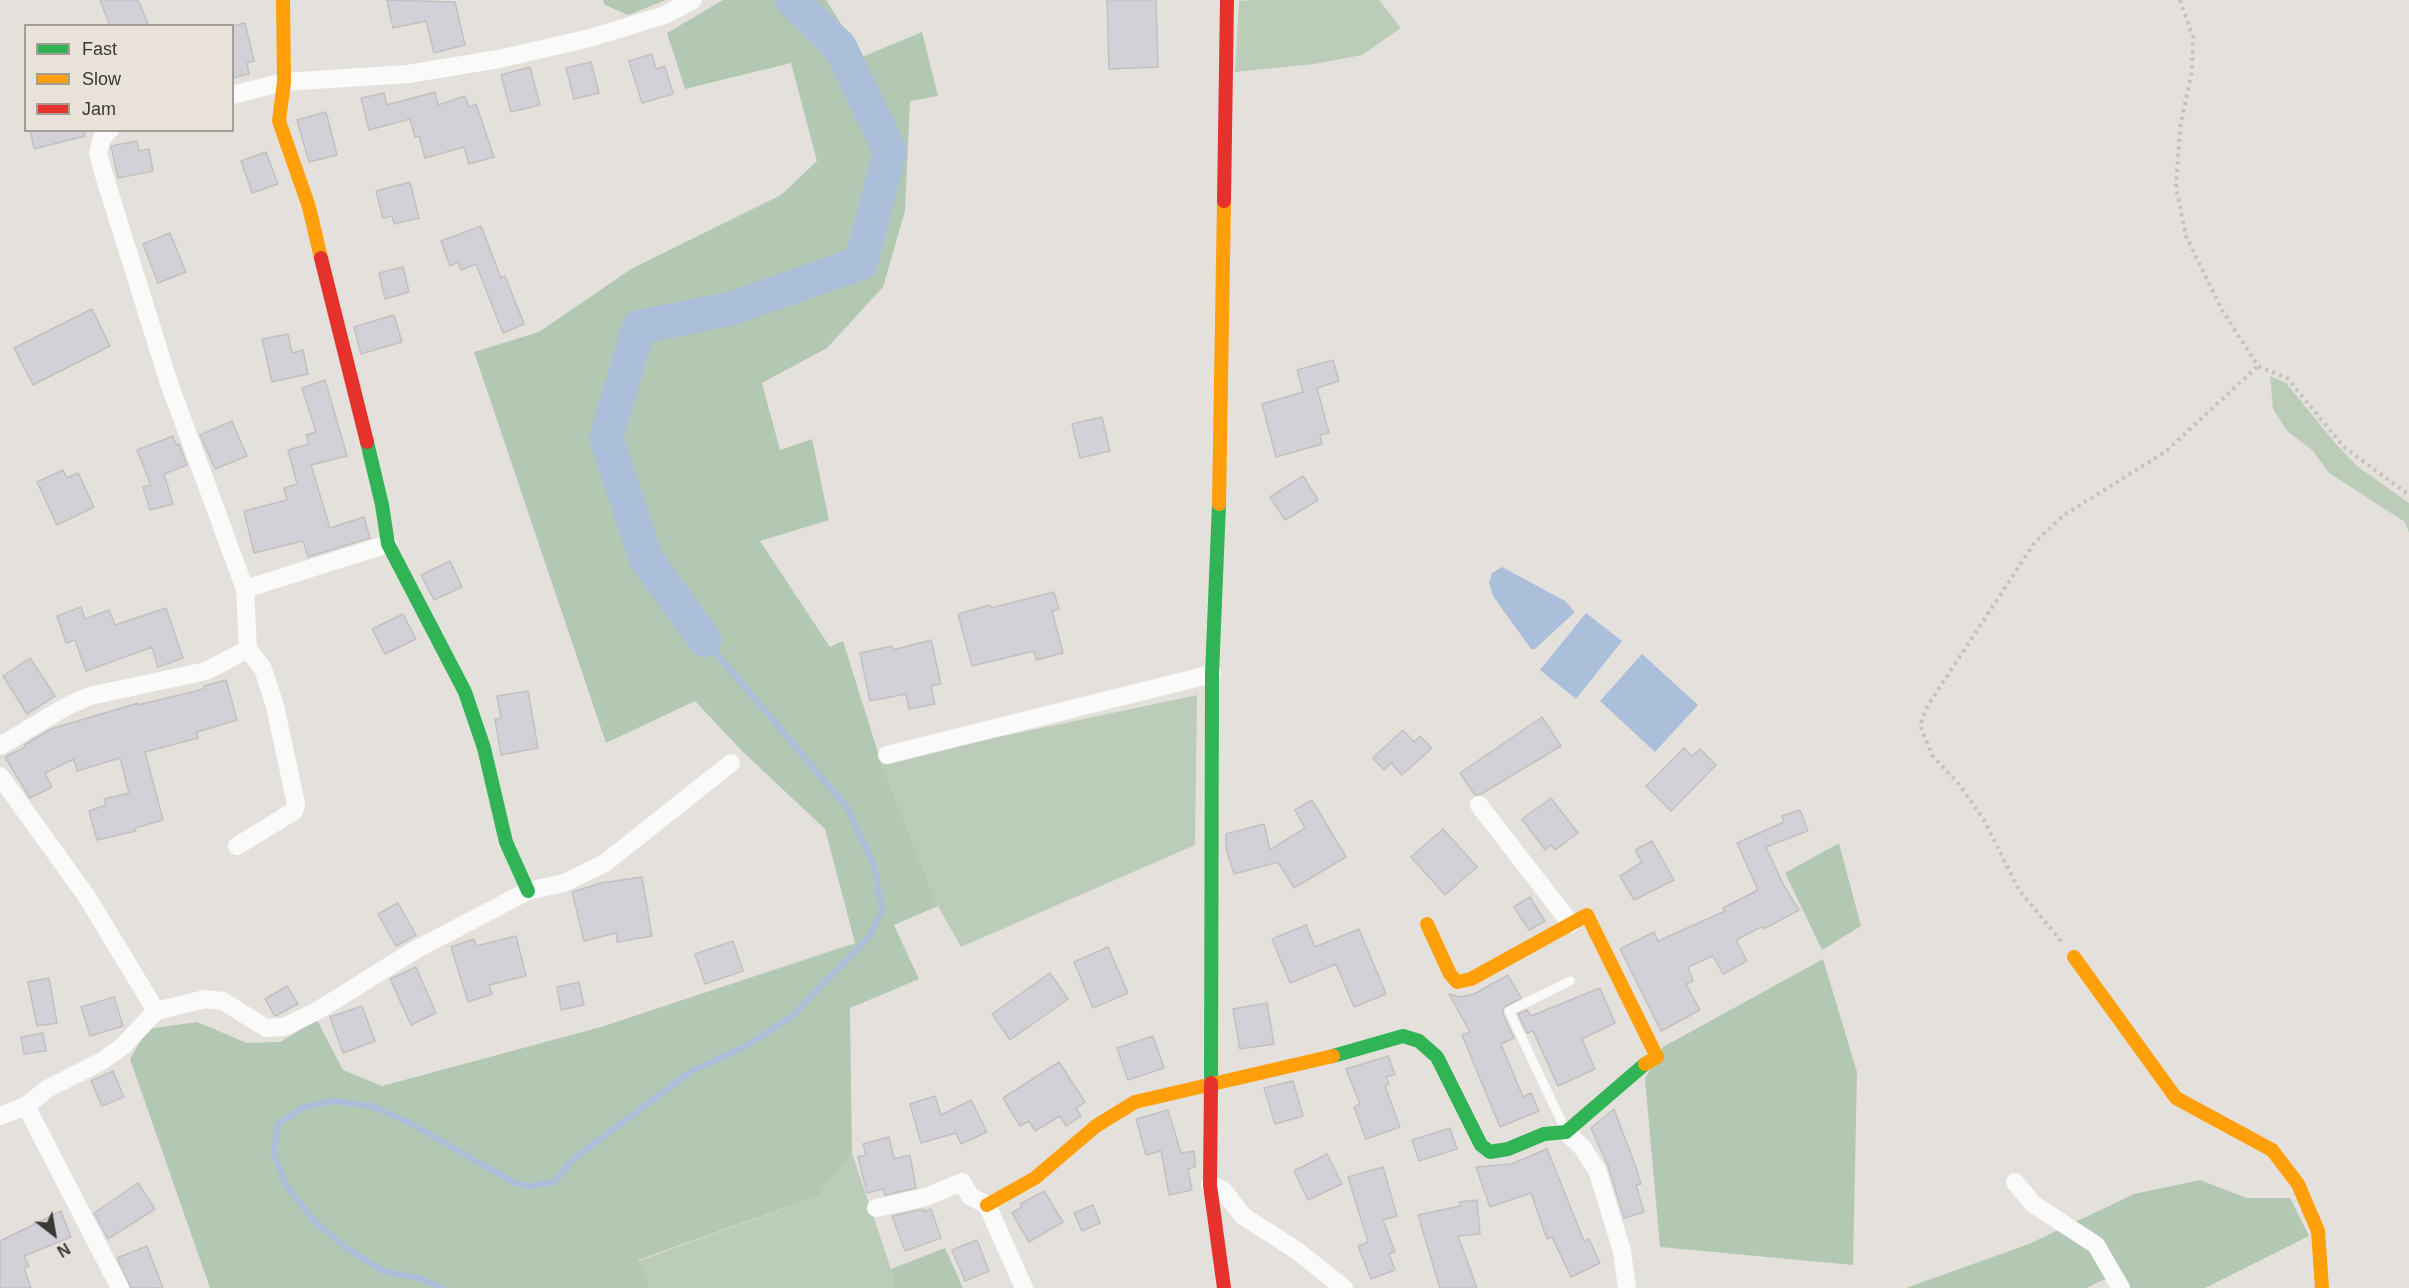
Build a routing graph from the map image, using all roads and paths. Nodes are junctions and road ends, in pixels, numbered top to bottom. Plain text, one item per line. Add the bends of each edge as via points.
1 (283, 0) edge
2 (693, 0) edge
3 (1227, 0) edge
4 (2180, 0) edge
5 (284, 82) junction
6 (234, 94) edge
7 (108, 132) edge
8 (2258, 366) junction
9 (2409, 495) edge
10 (388, 544) junction
11 (245, 589) junction
12 (248, 649) junction
13 (1212, 674) junction
14 (0, 746) edge
15 (887, 755) dead end
16 (731, 763) dead end
17 (0, 776) edge
18 (1479, 805) dead end
19 (237, 846) dead end
20 (528, 891) junction
21 (1427, 924) dead end
22 (1571, 924) junction
23 (2074, 957) joint
24 (1570, 981) dead end
25 (156, 1011) junction
26 (1210, 1087) junction
27 (26, 1106) junction
28 (0, 1116) edge
29 (1566, 1132) junction
30 (2015, 1182) dead end
31 (1210, 1185) junction
32 (987, 1205) junction
33 (876, 1208) dead end
34 (120, 1288) edge
35 (1024, 1288) edge
36 (1224, 1288) edge
37 (1344, 1288) edge
38 (1627, 1288) edge
39 (2121, 1288) edge
40 (2322, 1288) edge

1 - 5 street
2 - 5 street via 665,15 590,38 499,59 408,74
3 - 13 street via 1218,558
4 - 8 path via 2193,37 2176,187 2186,236 2222,310
5 - 6 street
5 - 10 street via 279,121 309,207 382,505
7 - 11 street via 98,153 104,175 169,383
8 - 9 path via 2287,378 2344,447
8 - 23 path via 2165,452 2064,515 2035,542 1928,705 1920,725 1932,755 1984,820 2019,890
10 - 11 street
10 - 20 street via 465,692 484,748 506,842
11 - 12 street
12 - 14 street via 206,671 90,696
12 - 19 street via 263,669 275,706 296,804 294,811
13 - 15 street
13 - 26 street
16 - 20 street via 605,863 564,883
17 - 25 street via 87,897
18 - 22 street
20 - 25 street via 285,1027 266,1028 223,1001 205,999
21 - 22 street via 1457,982 1472,978
22 - 29 street via 1587,915 1657,1057 1640,1066
23 - 40 street via 2176,1098 2272,1150 2298,1184 2318,1231
24 - 29 lane via 1509,1011
25 - 27 street via 123,1046 47,1089
26 - 29 street via 1403,1036 1419,1041 1437,1057 1480,1145 1490,1152 1544,1134
26 - 31 street
26 - 32 street via 1135,1102 1096,1126 1035,1178
27 - 28 street
27 - 34 street
29 - 38 street via 1597,1170 1622,1251
30 - 39 street via 2032,1204 2096,1245
31 - 36 street
31 - 37 street via 1223,1190 1243,1216 1296,1250
32 - 33 street via 970,1196 962,1182 926,1197
32 - 35 street

